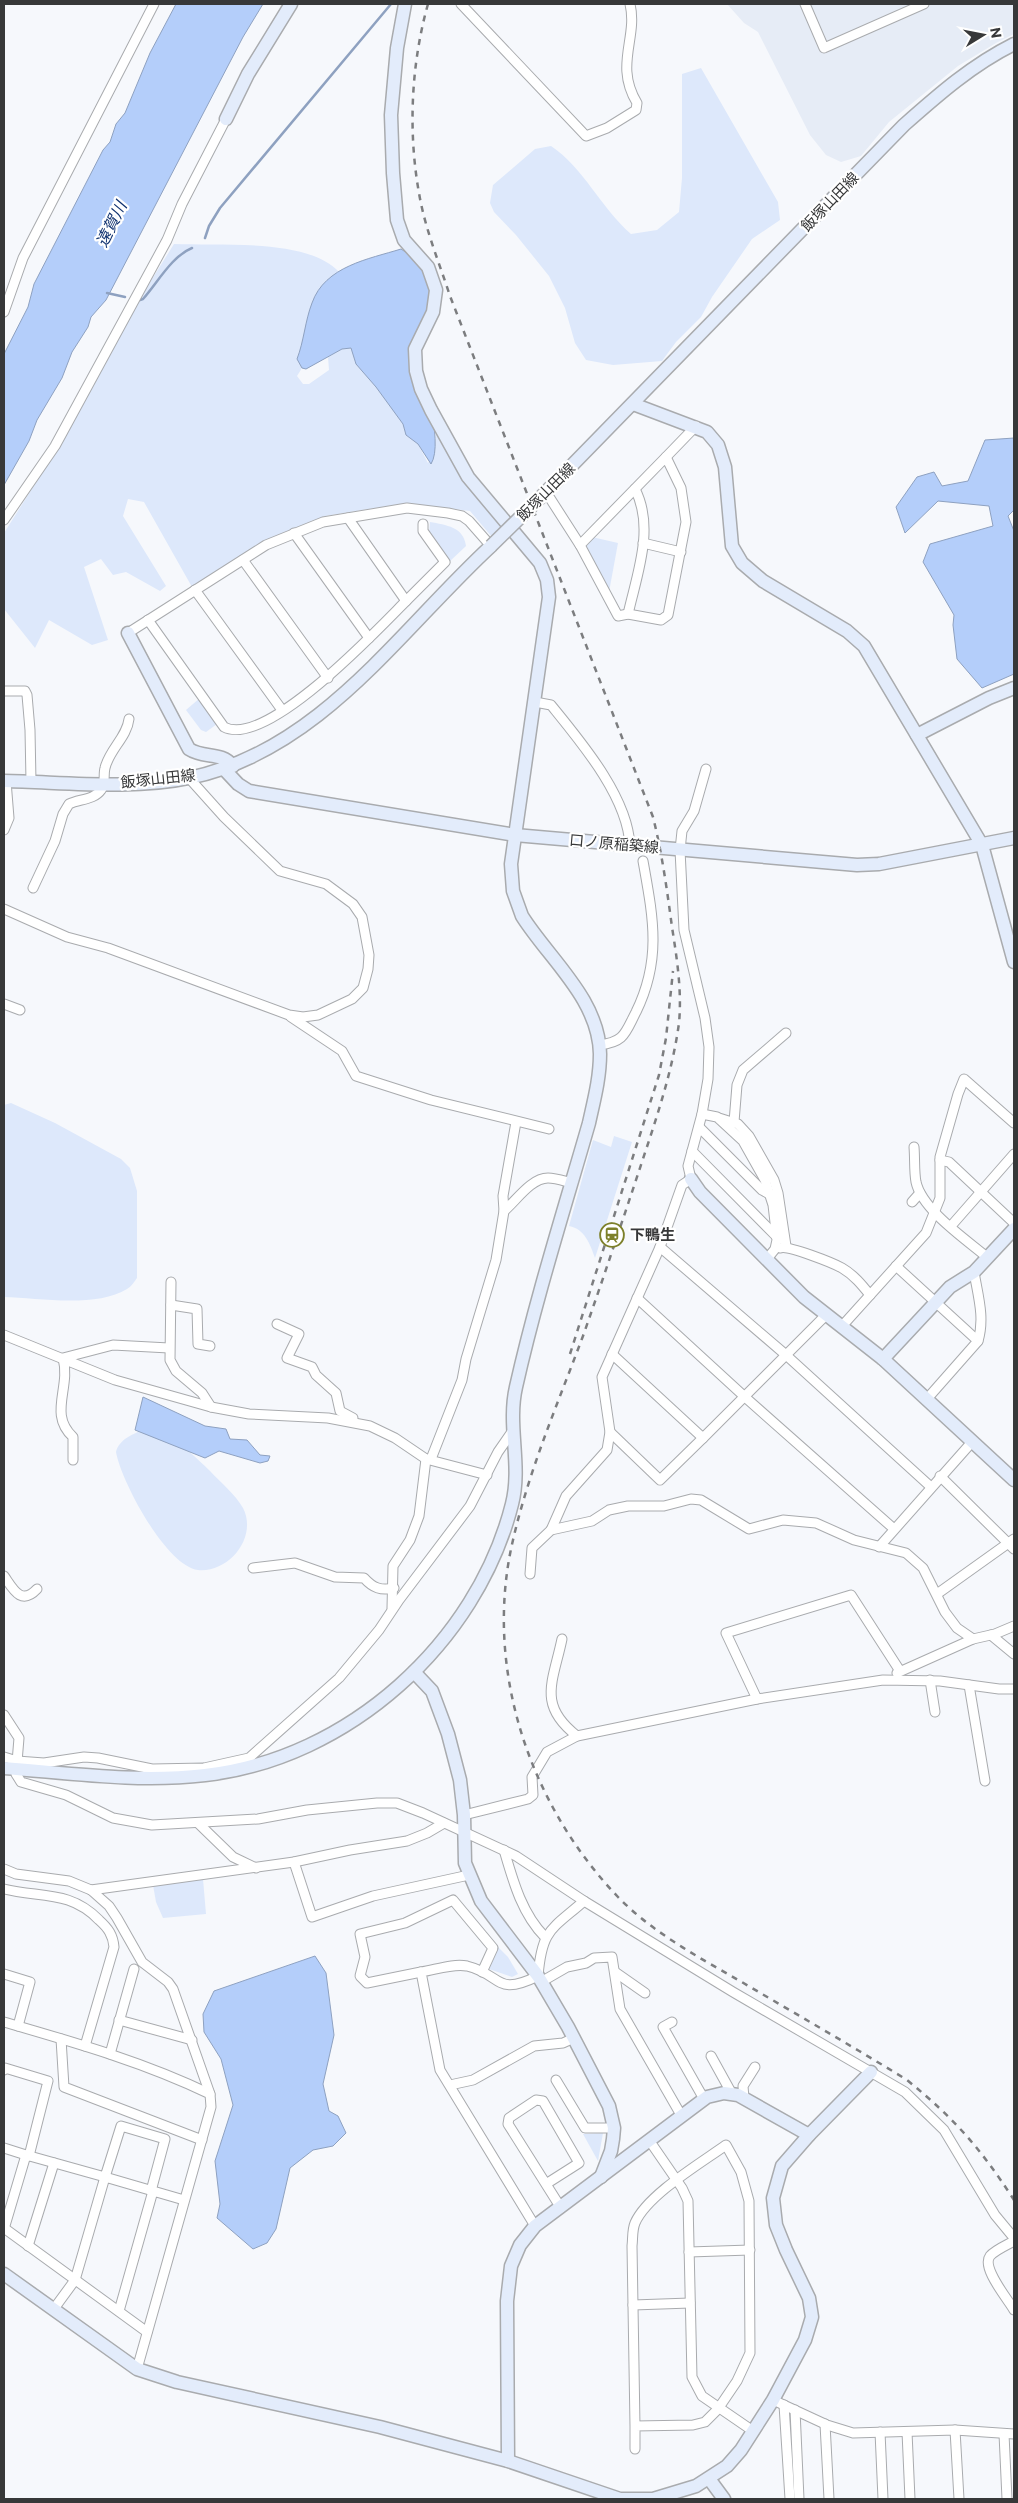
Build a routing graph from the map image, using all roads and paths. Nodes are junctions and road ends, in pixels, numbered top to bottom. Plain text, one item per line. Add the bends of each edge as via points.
1 (154, 4) edge
2 (291, 4) edge
3 (405, 4) edge
4 (461, 4) edge
5 (630, 4) edge
6 (805, 4) edge
7 (924, 4) edge
8 (1014, 44) edge
9 (226, 120) joint
10 (4, 312) edge
11 (633, 404) junction
12 (696, 426) junction
13 (666, 457) junction
14 (635, 489) junction
15 (545, 494) junction
16 (348, 518) junction
17 (4, 520) edge
18 (423, 524) dead end
19 (294, 533) junction
20 (643, 543) junction
21 (580, 544) junction
22 (491, 546) junction
23 (681, 552) junction
24 (243, 560) junction
25 (195, 590) junction
26 (406, 601) junction
27 (628, 614) junction
28 (148, 620) junction
29 (128, 633) joint
30 (369, 638) junction
31 (328, 678) junction
32 (1014, 688) edge
33 (4, 691) edge
34 (534, 702) junction
35 (282, 710) junction
36 (129, 719) dead end
37 (917, 735) junction
38 (228, 767) junction
39 (706, 769) dead end
40 (189, 778) junction
41 (5, 780) edge
42 (31, 781) junction
43 (104, 783) junction
44 (4, 830) edge
45 (514, 835) junction
46 (1014, 838) edge
47 (982, 845) junction
48 (630, 846) junction
49 (680, 850) junction
50 (643, 861) dead end
51 (33, 888) dead end
52 (4, 909) edge
53 (1014, 962) edge
54 (4, 1004) edge
55 (20, 1010) dead end
56 (288, 1015) junction
57 (786, 1032) dead end
58 (599, 1045) junction
59 (702, 1114) junction
60 (717, 1117) junction
61 (516, 1122) junction
62 (734, 1122) junction
63 (1014, 1123) edge
64 (698, 1127) junction
65 (549, 1129) dead end
66 (914, 1147) dead end
67 (692, 1151) junction
68 (1014, 1154) edge
69 (940, 1160) junction
70 (691, 1180) junction
71 (572, 1183) junction
72 (981, 1192) junction
73 (920, 1193) junction
74 (771, 1195) junction
75 (912, 1202) dead end
76 (504, 1211) junction
77 (935, 1212) junction
78 (1014, 1222) edge
79 (951, 1226) junction
80 (1014, 1230) edge
81 (776, 1236) junction
82 (786, 1246) junction
83 (660, 1247) junction
84 (771, 1254) junction
85 (988, 1258) junction
86 (896, 1266) junction
87 (974, 1272) junction
88 (171, 1282) dead end
89 (870, 1295) junction
90 (637, 1298) junction
91 (935, 1302) junction
92 (171, 1305) junction
93 (826, 1315) junction
94 (277, 1324) dead end
95 (842, 1325) junction
96 (4, 1335) edge
97 (978, 1341) junction
98 (210, 1346) dead end
99 (169, 1348) junction
100 (612, 1354) junction
101 (786, 1356) junction
102 (63, 1358) junction
103 (883, 1359) junction
104 (746, 1398) junction
105 (926, 1400) junction
106 (211, 1407) junction
107 (356, 1422) junction
108 (514, 1430) junction
109 (610, 1432) junction
110 (703, 1438) junction
111 (972, 1442) junction
112 (428, 1459) junction
113 (73, 1460) dead end
114 (487, 1475) junction
115 (940, 1476) junction
116 (1014, 1480) edge
117 (930, 1487) junction
118 (894, 1528) junction
119 (551, 1530) junction
120 (1013, 1544) edge
121 (878, 1547) junction
122 (253, 1568) dead end
123 (530, 1574) dead end
124 (4, 1576) edge
125 (394, 1588) junction
126 (37, 1589) dead end
127 (937, 1594) junction
128 (392, 1610) junction
129 (1014, 1626) edge
130 (991, 1635) junction
131 (562, 1639) dead end
132 (973, 1639) junction
133 (1014, 1654) edge
134 (900, 1671) junction
135 (414, 1672) junction
136 (883, 1680) junction
137 (930, 1680) junction
138 (969, 1685) junction
139 (1014, 1689) edge
140 (757, 1699) junction
141 (935, 1712) dead end
142 (4, 1715) edge
143 (577, 1736) junction
144 (4, 1757) edge
145 (12, 1766) edge
146 (985, 1780) dead end
147 (464, 1815) junction
148 (198, 1823) junction
149 (444, 1824) junction
150 (464, 1832) junction
151 (504, 1850) junction
152 (294, 1862) junction
153 (4, 1869) edge
154 (259, 1869) junction
155 (468, 1875) junction
156 (4, 1889) edge
157 (91, 1890) junction
158 (584, 1901) junction
159 (545, 1937) junction
160 (134, 1969) dead end
161 (421, 1972) junction
162 (482, 1972) junction
163 (614, 1972) junction
164 (4, 1974) edge
165 (539, 1979) junction
166 (646, 1994) dead end
167 (119, 2020) junction
168 (4, 2022) edge
169 (672, 2022) dead end
170 (18, 2026) junction
171 (574, 2038) junction
172 (61, 2039) junction
173 (192, 2040) junction
174 (86, 2046) junction
175 (110, 2054) junction
176 (711, 2056) dead end
177 (755, 2067) dead end
178 (4, 2070) edge
179 (871, 2072) junction
180 (556, 2080) dead end
181 (450, 2085) junction
182 (210, 2094) junction
183 (738, 2096) junction
184 (704, 2099) junction
185 (680, 2115) junction
186 (614, 2128) junction
187 (808, 2135) junction
188 (202, 2140) junction
189 (649, 2140) junction
190 (4, 2148) edge
191 (28, 2155) junction
192 (54, 2163) junction
193 (105, 2178) junction
194 (599, 2180) junction
195 (678, 2180) junction
196 (546, 2184) junction
197 (152, 2191) junction
198 (184, 2200) junction
199 (561, 2208) junction
200 (535, 2226) junction
201 (4, 2228) edge
202 (1014, 2240) edge
203 (28, 2246) junction
204 (750, 2250) junction
205 (689, 2252) junction
206 (4, 2274) edge
207 (75, 2280) junction
208 (690, 2303) junction
209 (633, 2305) junction
210 (53, 2310) junction
211 (1014, 2310) edge
212 (119, 2311) junction
213 (147, 2332) junction
214 (137, 2369) junction
215 (779, 2402) junction
216 (718, 2409) junction
217 (795, 2410) junction
218 (825, 2424) junction
219 (635, 2426) junction
220 (955, 2430) junction
221 (753, 2431) junction
222 (880, 2432) junction
223 (907, 2432) junction
224 (1004, 2434) junction
225 (1014, 2434) edge
226 (635, 2449) dead end
227 (508, 2461) junction
228 (710, 2480) junction
229 (724, 2499) edge
230 (790, 2499) edge
231 (799, 2499) edge
232 (829, 2499) edge
233 (884, 2499) edge
234 (910, 2499) edge
235 (959, 2499) edge
236 (1007, 2499) edge

1 - 10 street via 23,258
2 - 9 street via 248,74
3 - 34 street via 396,48 391,116 397,220 404,240 428,267 436,290 434,312 415,349 416,371 420,389 468,478 540,562 547,580 549,598
4 - 5 street via 586,136 607,128 636,110 637,103 631,94 626,72
6 - 7 street via 824,48
8 - 11 street, 飯塚山田線 via 956,80 904,125
9 - 17 street via 166,240 55,446
11 - 12 street
11 - 15 street, 飯塚山田線
12 - 13 street
12 - 37 street via 708,432 718,445 725,468 732,546 742,563 763,581 847,631 864,646
13 - 14 street
13 - 23 street via 681,488 685,506
14 - 20 street via 644,512
14 - 21 street
15 - 21 street
15 - 22 street, 飯塚山田線, bridge
16 - 19 street via 323,522
16 - 22 street via 407,508 448,513 469,521
16 - 26 street
18 - 26 street via 423,531 446,562
19 - 24 street
19 - 30 street
20 - 23 street
20 - 27 street
21 - 27 street via 618,616
22 - 38 street, 飯塚山田線 via 342,697 284,739
23 - 27 street via 668,614 661,620
24 - 25 street
24 - 31 street
25 - 28 street
25 - 35 street
26 - 30 street
28 - 29 street
28 - 35 street via 224,727 238,731
29 - 38 street, 口ノ原稲築線 via 189,749 227,758
30 - 31 street
31 - 35 street
32 - 37 street
33 - 42 street via 25,691 27,695
34 - 45 street
34 - 48 street via 551,705 599,769 625,816 630,829
36 - 43 street via 128,728 105,767
37 - 47 street
38 - 40 street, 飯塚山田線
38 - 45 street, 口ノ原稲築線 via 238,784 249,791
39 - 49 street via 694,811 682,831
40 - 43 street, 飯塚山田線 via 133,784
40 - 56 street via 280,871 326,884 353,904 362,917 369,955 363,988 352,999 318,1015
41 - 42 street, 飯塚山田線
41 - 44 street via 9,818
42 - 43 street, 飯塚山田線
43 - 51 street via 92,797 69,804
45 - 48 street, 口ノ原稲築線
45 - 58 street via 512,881 516,903 531,930 583,1000
46 - 47 street, 口ノ原稲築線
47 - 49 street, 口ノ原稲築線 via 857,865
47 - 53 street
48 - 49 street, 口ノ原稲築線
49 - 59 street via 684,930 709,1048
50 - 58 street via 655,939 652,967 641,1002 624,1036 613,1043
52 - 56 street via 67,937 108,948
54 - 55 street
56 - 61 street via 342,1051 356,1076
57 - 62 street via 743,1070 737,1085
58 - 71 street via 598,1084
59 - 60 street
59 - 64 street
60 - 62 street
60 - 74 street via 749,1148
61 - 65 street
61 - 76 street via 503,1196
62 - 82 street via 749,1136 774,1180
63 - 69 street via 964,1079
64 - 67 street
64 - 74 street
66 - 73 street via 916,1182
67 - 70 street via 688,1166
67 - 81 street
68 - 72 street
69 - 72 street via 949,1162
69 - 77 street via 940,1198
70 - 83 street via 682,1186
70 - 84 street via 700,1192
71 - 76 street via 542,1179
71 - 108 street via 516,1386
72 - 78 street
72 - 79 street
73 - 75 street
73 - 77 street
74 - 81 street
76 - 112 street via 496,1260 462,1380
77 - 79 street
77 - 86 street via 926,1233
79 - 85 street
80 - 85 street
81 - 84 street
82 - 84 street
82 - 89 street via 841,1267
83 - 90 street
83 - 101 street
84 - 93 street
85 - 87 street
86 - 89 street
86 - 91 street
87 - 91 street via 950,1287
87 - 97 street via 982,1327
88 - 92 street
89 - 95 street
90 - 100 street
90 - 104 street
91 - 97 street
91 - 103 street
92 - 98 street via 197,1309 198,1344
92 - 99 street
93 - 95 street
93 - 101 street
94 - 107 street via 299,1334 287,1358 312,1367 336,1393 340,1411
95 - 103 street
96 - 102 street
97 - 105 street
99 - 102 street via 113,1345
99 - 106 street via 170,1360 176,1371 202,1393
100 - 109 street via 602,1377
100 - 110 street
101 - 104 street
101 - 117 street
102 - 106 street via 114,1380
102 - 113 street via 66,1378 60,1409 65,1429 73,1437
103 - 105 street
104 - 110 street
104 - 118 street
105 - 111 street
106 - 107 street via 249,1414
107 - 112 street via 395,1438
108 - 114 street
108 - 135 street via 516,1475 512,1504 495,1552 475,1595 442,1643
109 - 110 street via 660,1480
109 - 119 street via 606,1450 566,1496
111 - 115 street
111 - 116 street
112 - 114 street
112 - 125 street via 419,1516 410,1540 395,1561 392,1573
114 - 128 street via 470,1506
115 - 117 street
115 - 120 street
117 - 118 street
118 - 121 street
119 - 121 street via 592,1521 609,1510 628,1506 664,1506 691,1499 701,1500 749,1529 783,1520 816,1523
119 - 123 street via 532,1548
120 - 127 street
121 - 127 street via 906,1553 923,1568
122 - 125 street via 295,1563 335,1577 364,1578 383,1590
124 - 126 street via 15,1593 20,1595 27,1596
125 - 128 street
127 - 132 street via 957,1628
128 - 145 street via 338,1678 249,1758 179,1769 152,1769 84,1757
129 - 130 street
130 - 132 street
130 - 133 street
131 - 143 street via 551,1699 558,1719
132 - 134 street
134 - 136 street
134 - 140 street via 851,1594 726,1633
135 - 145 street via 342,1727 302,1748 252,1766 207,1775 164,1778
135 - 147 street via 432,1691 442,1712 460,1780
136 - 137 street
136 - 140 street
137 - 138 street
137 - 141 street
138 - 139 street
138 - 146 street
140 - 143 street
142 - 145 street via 18,1738
143 - 147 street via 547,1752 532,1777 533,1795 528,1799
144 - 145 street
145 - 148 street via 25,1785 66,1795 113,1818 152,1825
147 - 150 street
148 - 149 street via 397,1804
148 - 154 street via 233,1857
149 - 150 street
149 - 152 street via 412,1839
150 - 151 street
150 - 155 street
151 - 158 street
151 - 159 street via 524,1907 534,1927
152 - 154 street
152 - 155 street via 312,1917 373,1896
153 - 157 street via 16,1874 69,1881
154 - 157 street
155 - 165 street via 481,1901
156 - 174 street via 70,1900 84,1906 112,1935 114,1947
157 - 173 street via 109,1906 142,1962 174,1989
158 - 159 street
158 - 179 street
159 - 165 street
160 - 167 street
161 - 162 street via 460,1965
161 - 162 street via 367,1983 360,1976 365,1957 360,1934 405,1923 453,1900 492,1948
161 - 181 street via 438,2064
162 - 165 street via 509,1986
163 - 165 street via 612,1957 603,1956
163 - 166 street
163 - 185 street via 620,2008
164 - 170 street via 30,1982
165 - 171 street
167 - 173 street
167 - 175 street
168 - 170 street
169 - 184 street via 663,2027
170 - 172 street
171 - 181 street via 559,2044 534,2046 473,2080
171 - 186 street via 602,2091
172 - 174 street
172 - 188 street via 64,2087
173 - 182 street
174 - 175 street
175 - 182 street
176 - 183 street
177 - 183 street
178 - 191 street via 48,2081
179 - 187 street
179 - 202 street via 906,2092 944,2130 995,2215
180 - 186 street via 585,2128
181 - 200 street
182 - 188 street via 211,2108
183 - 184 street via 724,2093
183 - 187 street
184 - 185 street
185 - 189 street
186 - 194 street via 611,2151
187 - 215 street via 782,2166 774,2198 776,2224 809,2298 812,2317
188 - 198 street
189 - 194 street
189 - 195 street
190 - 191 street
191 - 192 street
191 - 201 street
192 - 193 street
192 - 203 street
193 - 197 street
193 - 197 street via 121,2126 165,2139
193 - 207 street
194 - 199 street
195 - 204 street via 726,2145 735,2158 749,2201
195 - 205 street via 688,2202
195 - 209 street via 654,2198 634,2224
196 - 196 street via 508,2124 509,2118 536,2100 543,2101 579,2163
196 - 199 street
197 - 198 street
197 - 212 street
198 - 213 street
199 - 200 street
200 - 227 street via 520,2245 511,2266 507,2301
201 - 203 street
202 - 211 street via 990,2256 988,2261 991,2275
203 - 207 street
204 - 205 street
204 - 216 street via 750,2354
205 - 208 street
206 - 210 street
207 - 210 street
207 - 212 street
208 - 209 street
208 - 216 street via 692,2377 702,2396
209 - 219 street
210 - 214 street
212 - 213 street
213 - 214 street
214 - 227 street via 177,2382 380,2427
215 - 217 street
215 - 221 street
215 - 230 street
216 - 219 street via 710,2419 698,2424
216 - 221 street
217 - 218 street
217 - 231 street
218 - 222 street via 854,2433
218 - 232 street
219 - 226 street
220 - 223 street
220 - 224 street
220 - 235 street
221 - 228 street via 727,2466
222 - 223 street
222 - 233 street
223 - 234 street
224 - 225 street
224 - 236 street
227 - 228 street via 620,2498 653,2499 682,2492
228 - 229 street

